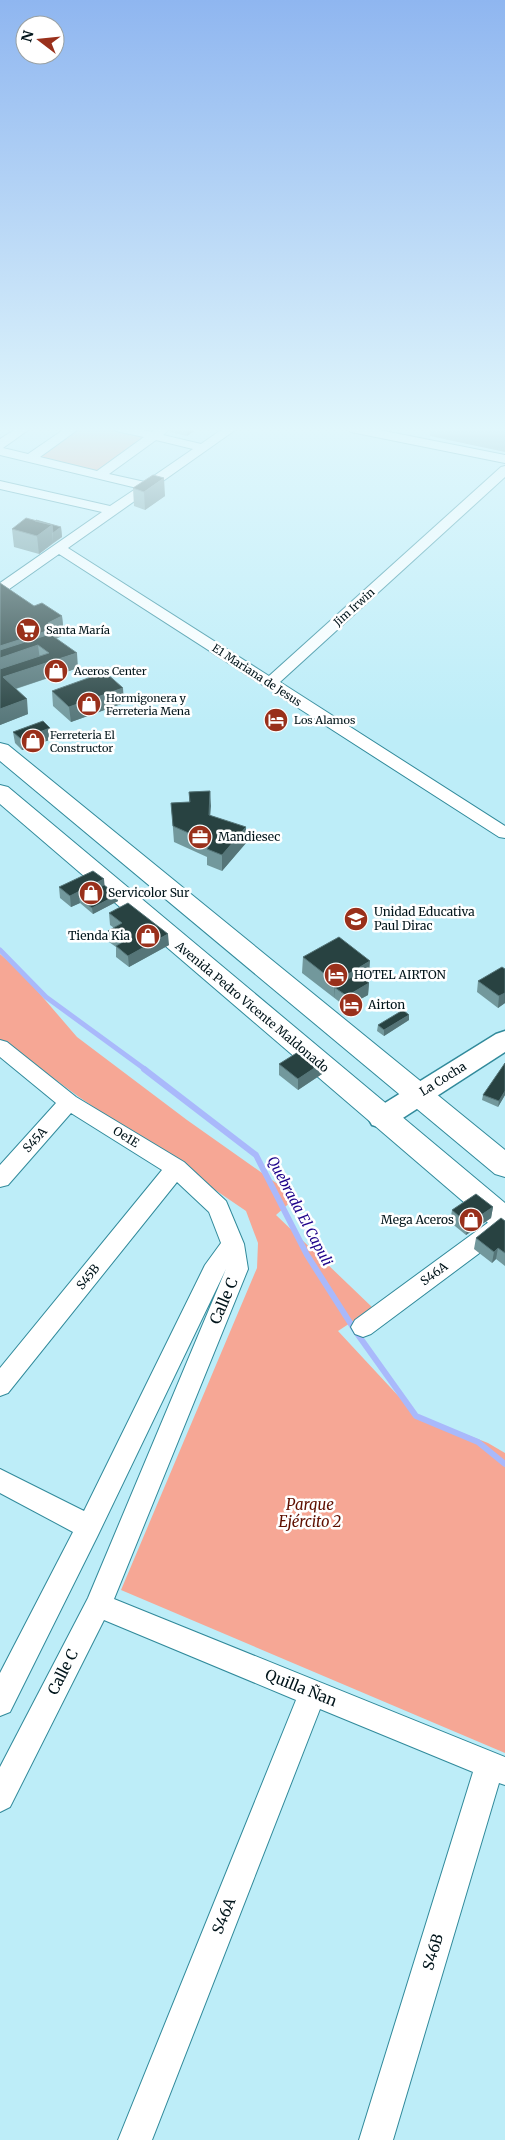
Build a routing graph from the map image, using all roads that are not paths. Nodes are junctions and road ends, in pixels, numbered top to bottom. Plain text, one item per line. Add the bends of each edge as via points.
1 (89, 528) edge
2 (441, 528) edge
3 (60, 549) junction
4 (0, 589) edge
5 (270, 683) junction
6 (0, 750) edge
7 (0, 792) edge
8 (505, 833) edge
9 (504, 1042) edge
10 (0, 1047) edge
11 (418, 1095) junction
12 (69, 1102) junction
13 (382, 1118) junction
14 (505, 1166) edge
15 (176, 1168) junction
16 (0, 1179) edge
17 (505, 1221) edge
18 (233, 1244) junction
19 (363, 1327) dead end
20 (0, 1386) edge
21 (0, 1480) edge
22 (89, 1527) junction
23 (98, 1605) junction
24 (3, 1691) edge
25 (313, 1693) junction
26 (498, 1768) edge
27 (0, 1797) edge
28 (135, 2140) edge
29 (376, 2140) edge

1 - 3 street
2 - 5 street, Jim Irwin
3 - 4 street
3 - 5 street, E1 Mariana de Jesus
5 - 8 street, E1 Mariana de Jesus
6 - 11 main road
7 - 13 main road, Avenida Pedro Vicente Maldonado
9 - 11 street, La Cocha
10 - 12 street, Oe1E
11 - 13 street, La Cocha
11 - 14 main road
12 - 15 street, Oe1E
12 - 16 street, S45A
13 - 17 main road, Avenida Pedro Vicente Maldonado
15 - 18 street, Oe1E via 218,1207
15 - 20 street, S45B
17 - 19 street, S46A
18 - 22 street, Calle C via 216,1265
18 - 23 street, Calle C via 237,1269
21 - 22 street
22 - 24 street, Calle C
23 - 25 street, Quilla Ñan
23 - 27 street, Calle C
25 - 26 street, Quilla Ñan
25 - 28 street, S46A
26 - 29 street, S46B

